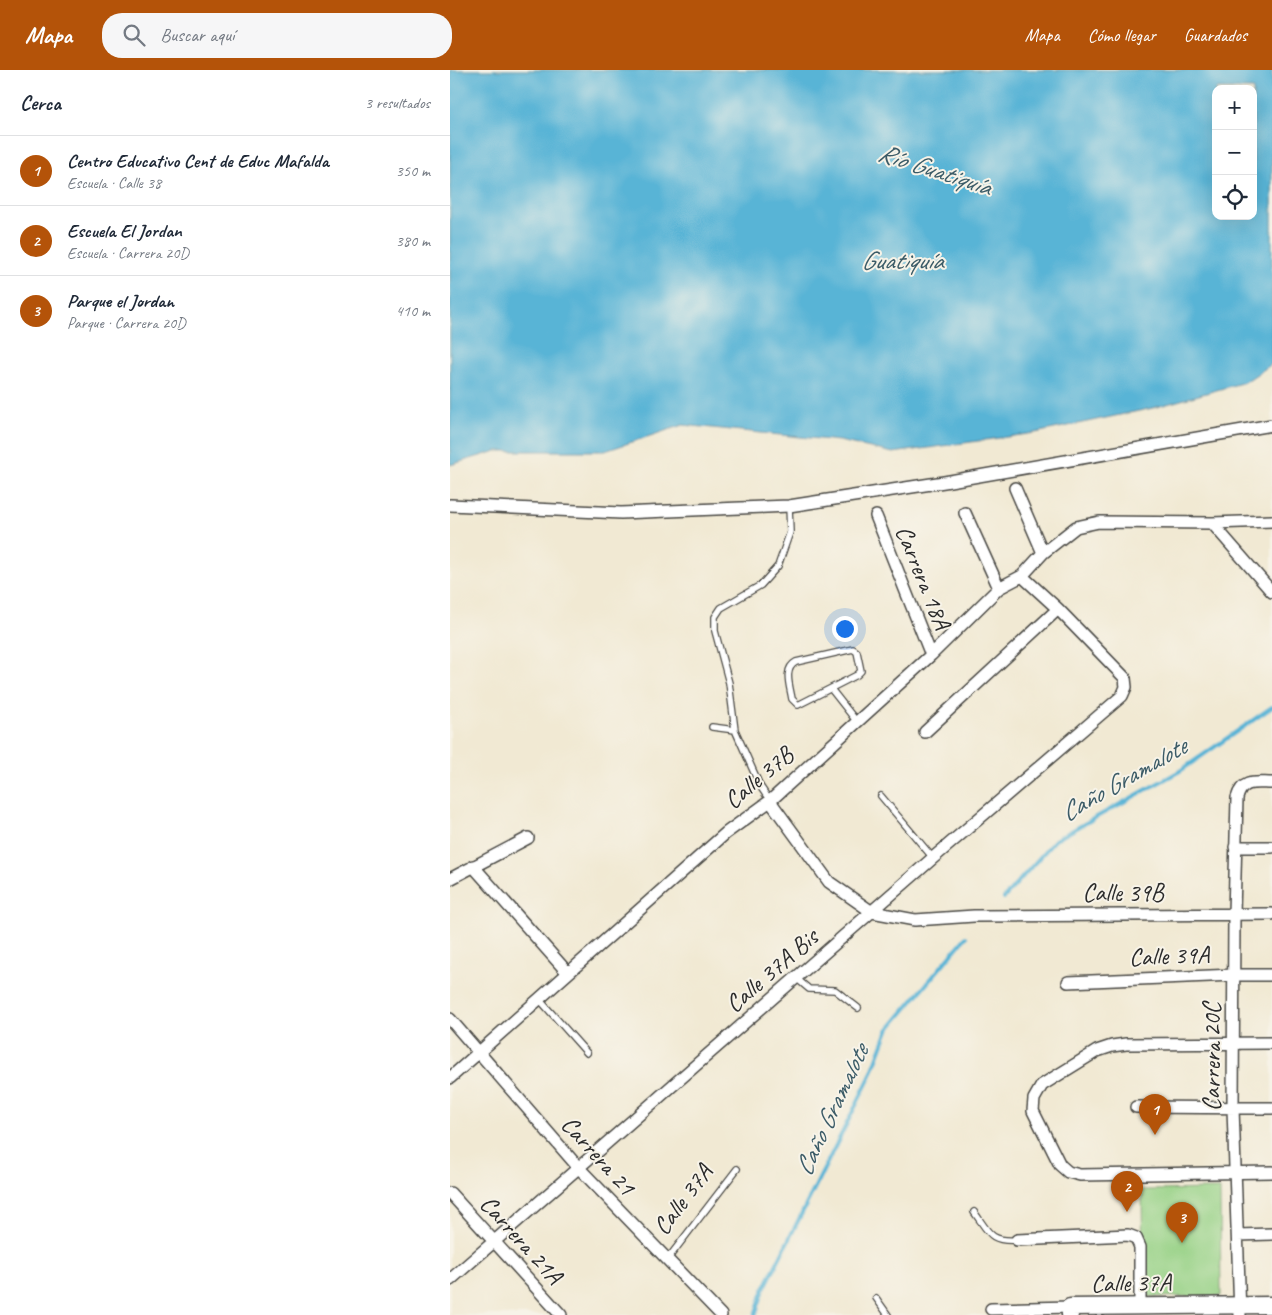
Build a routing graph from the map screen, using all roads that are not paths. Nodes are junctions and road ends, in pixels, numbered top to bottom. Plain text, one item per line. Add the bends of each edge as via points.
1 (1272, 425) edge
2 (1016, 488) dead end
3 (450, 505) edge
4 (789, 506) junction
5 (964, 514) dead end
6 (876, 516) dead end
7 (1272, 521) edge
8 (1212, 523) junction
9 (1043, 553) junction
10 (1022, 576) junction
11 (999, 588) junction
12 (1272, 592) edge
13 (1058, 609) junction
14 (931, 655) junction
15 (831, 689) junction
16 (857, 722) junction
17 (712, 727) dead end
18 (735, 730) junction
19 (925, 732) dead end
20 (1272, 783) edge
21 (881, 796) dead end
22 (770, 800) junction
23 (528, 838) dead end
24 (1235, 847) junction
25 (1272, 847) edge
26 (933, 858) junction
27 (473, 866) junction
28 (450, 879) edge
29 (872, 912) junction
30 (1234, 914) junction
31 (1272, 914) edge
32 (568, 973) junction
33 (1234, 975) junction
34 (1272, 975) edge
35 (796, 978) junction
36 (1068, 982) dead end
37 (539, 999) junction
38 (858, 1008) dead end
39 (450, 1019) edge
40 (1272, 1043) edge
41 (1233, 1044) junction
42 (479, 1052) junction
43 (587, 1053) dead end
44 (450, 1078) edge
45 (1136, 1108) dead end
46 (1233, 1108) junction
47 (1272, 1108) edge
48 (578, 1167) junction
49 (737, 1169) dead end
50 (1236, 1172) junction
51 (1272, 1172) edge
52 (450, 1193) edge
53 (974, 1212) dead end
54 (1272, 1234) edge
55 (1238, 1235) junction
56 (1017, 1240) joint
57 (495, 1242) junction
58 (667, 1260) junction
59 (450, 1280) edge
60 (876, 1298) dead end
61 (1272, 1305) edge
62 (1140, 1307) junction
63 (991, 1309) dead end
64 (1240, 1310) edge
65 (1070, 1311) edge
66 (561, 1315) edge
67 (721, 1315) edge
68 (888, 1315) edge

1 - 4 street
2 - 9 street
3 - 4 street via 621,513
4 - 18 lane via 790,532 778,566 761,586 721,608 715,617 715,630 730,683
5 - 11 street
6 - 14 street, Carrera 18A
7 - 8 street, Calle 37B
8 - 9 street, Calle 37B via 1099,522 1076,527
8 - 12 street
9 - 10 street, Calle 37B
10 - 11 street, Calle 37B
10 - 13 street
11 - 14 street, Calle 37B
13 - 19 street
13 - 26 street, Calle 37A Bis via 1125,678 1122,696
14 - 16 street, Calle 37B
15 - 15 lane via 861,671 856,650 796,662 788,669 792,699 798,705
15 - 16 lane
16 - 22 street, Calle 37B
17 - 18 lane
18 - 22 lane via 760,786
20 - 24 street, Carrera 20C via 1249,784 1239,790
21 - 26 lane
22 - 29 street via 829,882
22 - 32 street, Calle 37B via 726,833
23 - 27 street
24 - 25 street
24 - 30 street, Carrera 20C
26 - 29 street, Calle 37A Bis
27 - 28 street
27 - 32 street
29 - 30 street, Calle 39B via 915,920 974,916
29 - 35 street, Calle 37A Bis
30 - 31 street, Calle 39B
30 - 33 street, Carrera 20C
32 - 37 street, Calle 37B
33 - 34 street, Calle 39A
33 - 36 street, Calle 39A
33 - 41 street, Carrera 20C
35 - 38 lane via 809,988 836,990
35 - 48 street, Calle 37A Bis
37 - 42 street, Calle 37B
37 - 43 lane
39 - 42 street, Carrera 21
40 - 41 street
41 - 46 street, Carrera 20C
41 - 50 street via 1126,1044 1097,1051 1042,1086 1034,1099 1033,1111 1060,1166 1068,1172
42 - 44 street, Calle 37B
42 - 48 street, Carrera 21
45 - 46 street
46 - 47 street
46 - 50 street, Carrera 20C
48 - 57 street, Calle 37A Bis
48 - 58 street, Carrera 21
49 - 58 lane, Calle 37A
50 - 51 street
50 - 55 street, Carrera 20C
52 - 57 street, Carrera 21A
53 - 56 lane via 992,1236 999,1240
54 - 55 street
55 - 64 street, Carrera 20C
56 - 62 street via 1128,1235 1136,1238 1140,1246
57 - 59 street, Calle 37A Bis
57 - 66 street, Carrera 21A
58 - 67 street, Carrera 21
60 - 68 lane
61 - 64 street, Calle 37A
62 - 64 street, Calle 37A
62 - 65 street, Calle 37A
63 - 65 street, Calle 37A

